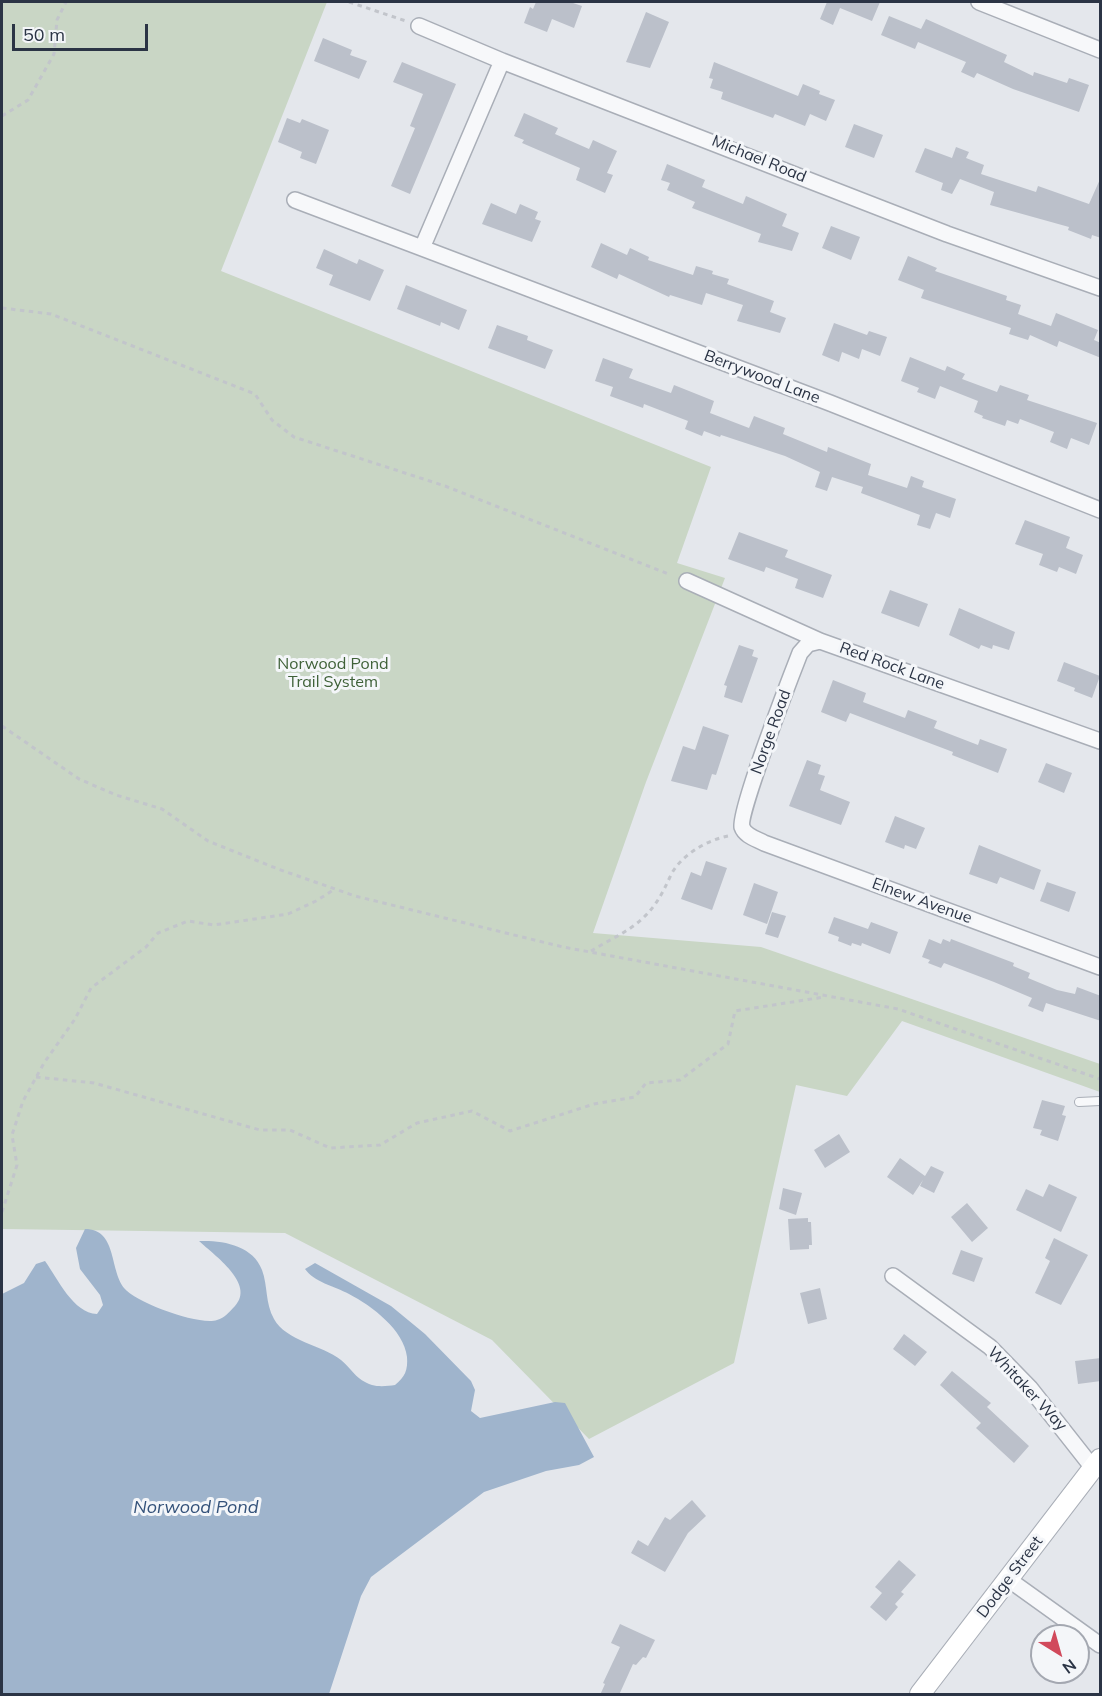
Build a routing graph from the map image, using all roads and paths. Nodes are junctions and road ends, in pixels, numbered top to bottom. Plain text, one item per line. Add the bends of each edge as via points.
1 (66, 2) edge
2 (349, 2) edge
3 (979, 2) edge
4 (419, 26) joint
5 (1101, 50) edge
6 (501, 60) junction
7 (2, 116) edge
8 (295, 200) dead end
9 (422, 248) junction
10 (1101, 288) edge
11 (2, 308) edge
12 (1101, 510) edge
13 (687, 581) joint
14 (820, 641) junction
15 (2, 726) edge
16 (1101, 741) edge
17 (745, 833) junction
18 (335, 889) junction
19 (590, 952) junction
20 (1101, 967) edge
21 (829, 996) junction
22 (36, 1077) junction
23 (1101, 1079) edge
24 (1101, 1101) edge
25 (1079, 1102) dead end
26 (2, 1212) edge
27 (893, 1276) dead end
28 (1097, 1463) edge
29 (1008, 1579) junction
30 (1101, 1645) edge
31 (920, 1695) edge

1 - 7 path via 57,20 54,54 28,100
2 - 4 path
3 - 5 street
4 - 6 street, Michael Road
6 - 9 street
6 - 10 street, Michael Road via 947,234
8 - 9 street, Berrywood Lane
9 - 12 street, Berrywood Lane
11 - 13 path via 51,315 255,394 272,420 294,437 445,486
13 - 14 street, Red Rock Lane
14 - 16 street, Red Rock Lane
14 - 17 street, Norge Road via 800,652 748,796 742,826
15 - 18 path via 79,779 162,809 208,841
17 - 19 path via 711,839 692,853 670,875 665,893 641,920
17 - 20 street, Elnew Avenue
18 - 19 path
18 - 22 path via 288,914 214,925 188,921 158,933 147,947 91,988
19 - 21 path
21 - 22 path via 735,1011 728,1044 680,1080 646,1083 635,1096 594,1104 510,1131 472,1111 417,1123 380,1145 330,1148 290,1130 260,1130 94,1083
21 - 23 path via 898,1009
22 - 26 path via 12,1135 17,1165
24 - 25 lane
27 - 28 street, Whitaker Way via 990,1347
28 - 29 main road, Dodge Street
29 - 30 street
29 - 31 main road, Dodge Street

